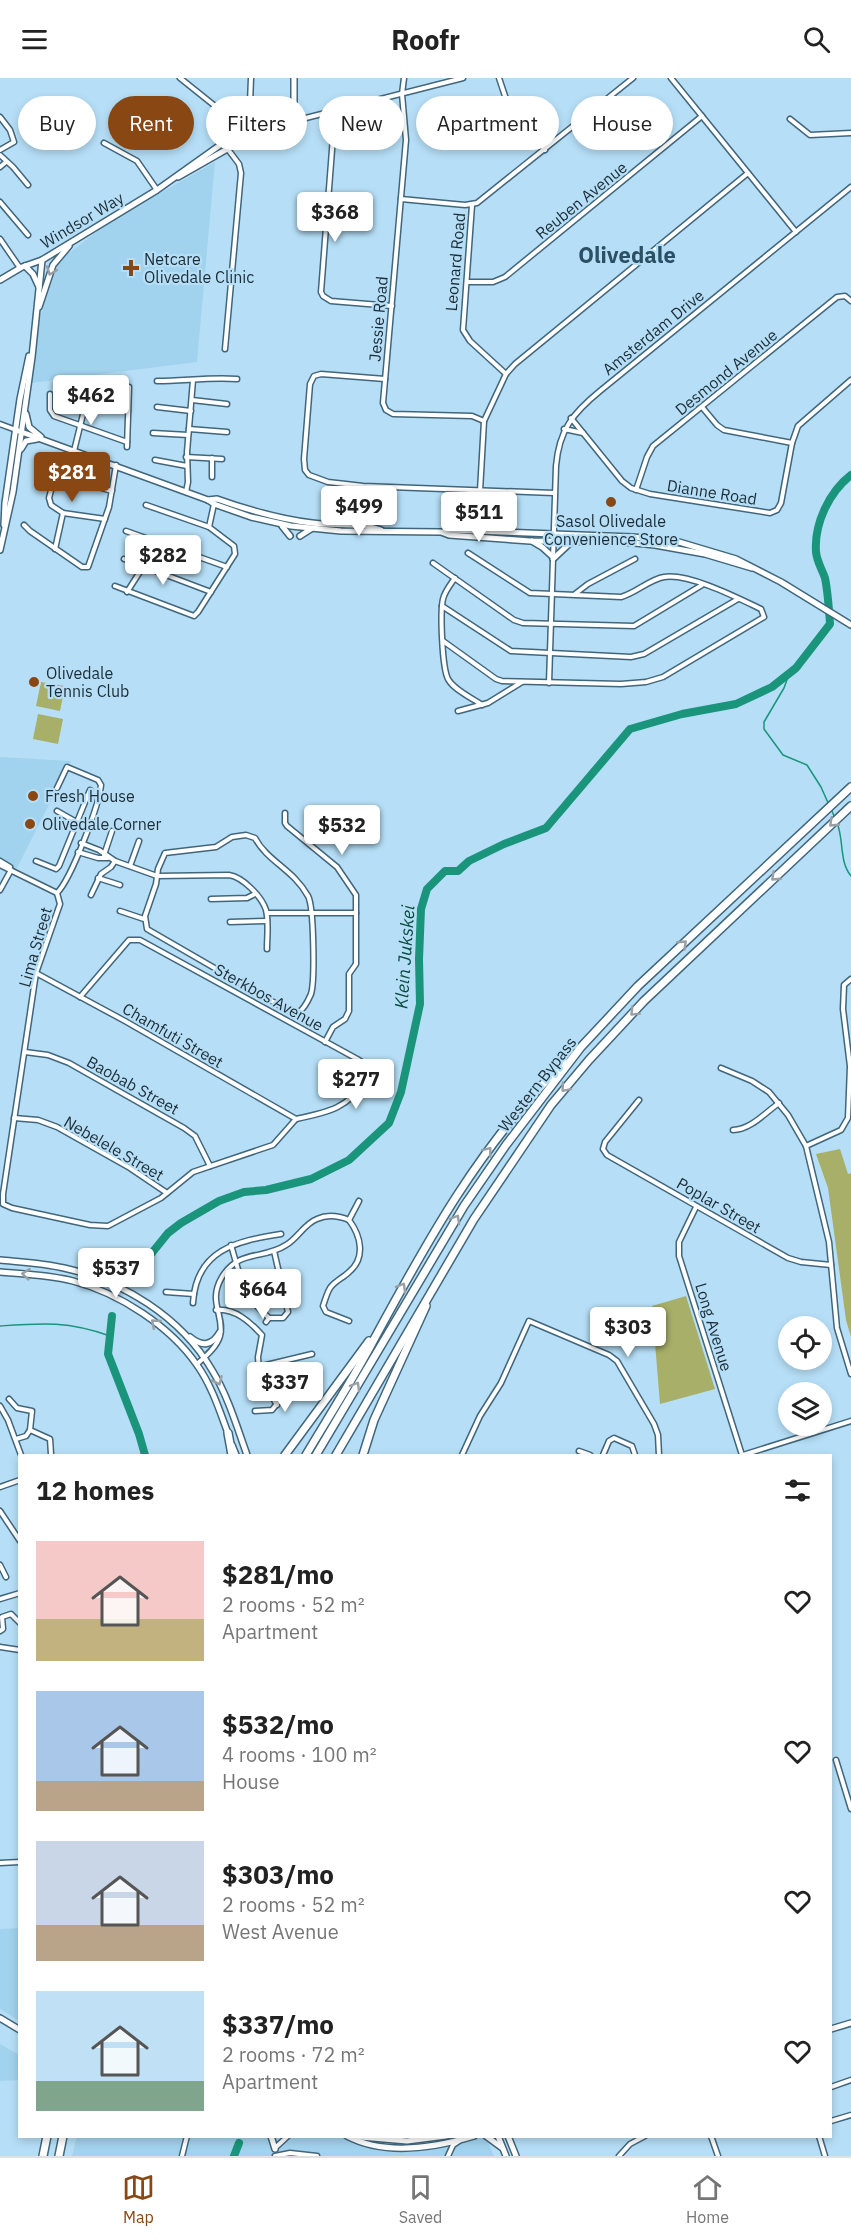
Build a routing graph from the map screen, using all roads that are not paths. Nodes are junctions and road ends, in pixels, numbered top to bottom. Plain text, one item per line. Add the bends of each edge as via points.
1 (180, 78) edge
2 (251, 78) edge
3 (294, 78) edge
4 (405, 78) edge
5 (463, 78) edge
6 (499, 78) edge
7 (633, 78) edge
8 (671, 78) edge
9 (402, 94) junction
10 (294, 96) edge
11 (394, 96) edge
12 (505, 96) edge
13 (702, 116) junction
14 (0, 117) edge
15 (790, 118) dead end
16 (851, 133) edge
17 (559, 139) edge
18 (104, 143) dead end
19 (0, 150) edge
20 (220, 150) edge
21 (228, 150) edge
22 (333, 150) edge
23 (545, 150) edge
24 (0, 155) edge
25 (6, 162) junction
26 (0, 167) edge
27 (748, 174) junction
28 (28, 185) dead end
29 (851, 187) edge
30 (157, 190) junction
31 (401, 200) junction
32 (0, 202) edge
33 (472, 205) junction
34 (796, 232) junction
35 (28, 235) dead end
36 (0, 239) edge
37 (76, 239) junction
38 (42, 260) junction
39 (22, 267) junction
40 (0, 280) edge
41 (467, 282) junction
42 (39, 289) junction
43 (851, 301) edge
44 (392, 306) junction
45 (37, 310) junction
46 (225, 349) dead end
47 (31, 350) junction
48 (506, 374) junction
49 (237, 379) dead end
50 (385, 379) junction
51 (194, 380) junction
52 (851, 380) edge
53 (157, 381) dead end
54 (129, 387) dead end
55 (50, 394) dead end
56 (26, 400) junction
57 (192, 400) junction
58 (227, 404) dead end
59 (157, 407) dead end
60 (702, 407) junction
61 (128, 411) junction
62 (191, 411) junction
63 (571, 418) junction
64 (484, 421) junction
65 (0, 424) edge
66 (81, 426) junction
67 (189, 429) junction
68 (564, 429) junction
69 (19, 431) junction
70 (227, 432) dead end
71 (153, 433) dead end
72 (583, 433) junction
73 (188, 435) junction
74 (38, 438) junction
75 (48, 442) junction
76 (792, 443) junction
77 (74, 451) junction
78 (186, 456) junction
79 (18, 458) junction
80 (212, 459) junction
81 (222, 459) dead end
82 (155, 460) dead end
83 (38, 464) dead end
84 (116, 465) junction
85 (187, 466) junction
86 (56, 475) junction
87 (212, 477) dead end
88 (636, 490) junction
89 (112, 491) junction
90 (480, 491) junction
91 (186, 493) junction
92 (554, 493) junction
93 (208, 500) junction
94 (214, 504) junction
95 (146, 505) dead end
96 (63, 513) junction
97 (105, 519) junction
98 (24, 525) dead end
99 (281, 525) junction
100 (209, 527) junction
101 (312, 529) junction
102 (5, 530) junction
103 (381, 530) junction
104 (126, 531) dead end
105 (441, 532) junction
106 (554, 534) junction
107 (290, 536) dead end
108 (300, 536) dead end
109 (152, 541) junction
110 (531, 541) junction
111 (554, 541) junction
112 (572, 542) junction
113 (55, 549) junction
114 (0, 550) edge
115 (468, 553) dead end
116 (124, 559) dead end
117 (553, 559) junction
118 (635, 559) dead end
119 (433, 563) dead end
120 (137, 564) junction
121 (143, 567) junction
122 (227, 567) junction
123 (752, 568) junction
124 (455, 578) junction
125 (703, 584) junction
126 (115, 586) dead end
127 (127, 592) junction
128 (211, 592) junction
129 (552, 594) junction
130 (574, 595) junction
131 (738, 598) junction
132 (442, 606) junction
133 (551, 624) junction
134 (851, 625) edge
135 (442, 641) junction
136 (550, 653) junction
137 (523, 681) junction
138 (549, 683) junction
139 (482, 705) junction
140 (458, 711) dead end
141 (851, 787) edge
142 (57, 788) dead end
143 (90, 789) dead end
144 (850, 807) edge
145 (57, 812) dead end
146 (285, 813) dead end
147 (77, 823) junction
148 (87, 828) junction
149 (112, 831) dead end
150 (139, 842) dead end
151 (81, 843) junction
152 (78, 852) junction
153 (103, 856) junction
154 (36, 861) dead end
155 (115, 861) junction
156 (0, 863) edge
157 (130, 866) junction
158 (13, 870) junction
159 (157, 876) junction
160 (98, 878) junction
161 (120, 885) dead end
162 (0, 890) edge
163 (57, 893) junction
164 (255, 894) junction
165 (91, 895) dead end
166 (211, 899) dead end
167 (120, 911) dead end
168 (267, 913) junction
169 (312, 913) junction
170 (356, 913) junction
171 (144, 919) junction
172 (267, 921) junction
173 (230, 922) dead end
174 (267, 949) dead end
175 (36, 974) junction
176 (851, 979) edge
177 (80, 997) junction
178 (325, 1042) junction
179 (581, 1047) junction
180 (25, 1052) junction
181 (721, 1068) dead end
182 (639, 1100) dead end
183 (779, 1103) junction
184 (14, 1118) junction
185 (296, 1119) junction
186 (733, 1130) dead end
187 (806, 1146) junction
188 (210, 1166) junction
189 (167, 1193) junction
190 (359, 1201) dead end
191 (696, 1207) junction
192 (349, 1220) junction
193 (281, 1233) dead end
194 (231, 1245) junction
195 (274, 1251) junction
196 (0, 1260) edge
197 (236, 1262) junction
198 (831, 1265) junction
199 (0, 1272) edge
200 (436, 1282) junction
201 (166, 1292) dead end
202 (194, 1294) junction
203 (193, 1303) dead end
204 (216, 1310) junction
205 (349, 1321) dead end
206 (382, 1322) junction
207 (181, 1332) junction
208 (220, 1332) junction
209 (312, 1354) dead end
210 (204, 1357) junction
211 (197, 1364) junction
212 (258, 1369) junction
213 (851, 1374) edge
214 (295, 1381) dead end
215 (263, 1382) junction
216 (9, 1399) dead end
217 (277, 1405) junction
218 (0, 1406) edge
219 (255, 1411) dead end
220 (851, 1420) edge
221 (30, 1430) junction
222 (228, 1433) joint
223 (16, 1439) junction
224 (579, 1451) dead end
225 (21, 1454) edge
226 (51, 1454) edge
227 (234, 1454) edge
228 (248, 1454) edge
229 (286, 1454) edge
230 (307, 1454) edge
231 (317, 1454) edge
232 (337, 1454) edge
233 (363, 1454) edge
234 (462, 1454) edge
235 (587, 1454) edge
236 (603, 1454) edge
237 (635, 1454) edge
238 (659, 1454) edge
239 (742, 1454) edge
240 (745, 1454) edge
241 (18, 1483) edge
242 (0, 1487) edge
243 (0, 1511) edge
244 (18, 1538) edge
245 (0, 1565) edge
246 (6, 1577) dead end
247 (18, 1594) edge
248 (0, 1599) edge
249 (18, 1621) edge
250 (0, 1631) edge
251 (0, 1647) edge
252 (18, 1650) edge
253 (836, 1760) dead end
254 (851, 1809) edge
255 (18, 1862) edge
256 (0, 1863) edge
257 (0, 2018) edge
258 (851, 2023) edge
259 (18, 2029) edge
260 (832, 2029) edge
261 (851, 2080) edge
262 (832, 2087) edge
263 (851, 2115) edge
264 (832, 2121) edge
265 (47, 2138) edge
266 (63, 2138) edge
267 (186, 2138) edge
268 (272, 2138) edge
269 (286, 2138) edge
270 (349, 2138) edge
271 (370, 2138) edge
272 (430, 2138) edge
273 (467, 2138) edge
274 (489, 2138) edge
275 (499, 2138) edge
276 (509, 2138) edge
277 (514, 2138) edge
278 (642, 2138) edge
279 (712, 2138) edge
280 (820, 2138) edge
281 (463, 2139) junction
282 (512, 2145) junction
283 (503, 2148) junction
284 (275, 2149) junction
285 (43, 2156) edge
286 (59, 2156) edge
287 (182, 2156) edge
288 (275, 2156) edge
289 (316, 2156) edge
290 (448, 2156) edge
291 (506, 2156) edge
292 (516, 2156) edge
293 (619, 2156) edge
294 (718, 2156) edge
295 (825, 2156) edge

1 - 2 street via 230,115 250,103
3 - 10 street
4 - 9 street, Jessie Road
5 - 9 street
6 - 12 street
7 - 17 street
8 - 13 street
9 - 11 street
9 - 31 street, Jessie Road via 406,140
13 - 27 street
13 - 41 street, Reuben Avenue via 505,277 494,282
14 - 19 street via 14,142
15 - 16 street via 810,135
18 - 30 street via 137,161
20 - 30 street, Windsor Way
21 - 46 street via 241,173
22 - 44 street via 321,292 331,301
23 - 33 street
24 - 25 street
25 - 26 street
25 - 28 street
27 - 34 street
27 - 48 street
29 - 34 street, Amsterdam Drive
30 - 37 street, Windsor Way
31 - 33 street
31 - 44 street, Jessie Road
32 - 35 street
33 - 41 street, Leonard Road
34 - 63 street, Amsterdam Drive
36 - 39 street
37 - 38 street, Windsor Way
37 -> 45 street via 53,265
38 - 39 street, Windsor Way
38 - 42 street
39 - 40 street, Windsor Way
39 - 42 street via 33,274
41 - 48 street, Leonard Road via 463,330
42 - 45 street
43 - 60 street, Desmond Avenue via 845,296 837,297
44 - 50 street, Jessie Road
45 - 47 street
47 - 56 street
47 - 69 street via 21,390
48 - 64 street
49 - 51 street
50 - 64 street, Jessie Road via 383,403 390,413 472,416
50 - 90 street via 314,376 310,384 304,459 309,475 328,482 363,486
51 - 53 street
51 - 57 street
52 - 76 street, Dianne Road via 800,423
54 - 61 street
55 - 66 street via 52,415
56 - 69 street
56 - 75 street via 29,427
57 - 58 street
57 - 62 street
59 - 62 street
60 - 76 street via 724,430
60 - 88 street, Desmond Avenue via 653,446
61 - 66 street via 90,400 83,406
61 - 66 street via 127,445
62 - 67 street
63 - 68 street, Amsterdam Drive
63 - 72 street, Dianne Road
64 - 90 street
65 - 69 street
66 - 77 street
67 - 70 street
67 - 73 street
68 - 72 street
68 - 92 street, Amsterdam Drive
69 - 74 street
69 - 79 street
69 - 102 street via 5,503
71 - 73 street
72 - 88 street, Dianne Road via 625,484
73 - 78 street
74 - 75 street
74 - 79 street via 24,442
75 - 77 street
76 - 88 street, Dianne Road via 781,503 774,512
77 - 84 street
78 - 80 street
78 - 85 street
79 - 102 street
80 - 81 street
80 - 87 street
82 - 85 street
83 - 86 street
84 - 89 street
84 - 91 street
85 - 91 street
86 - 89 street
86 - 96 street via 49,502
89 - 97 street
90 - 92 street
91 - 93 street
92 - 106 street, Amsterdam Drive
93 - 94 street
93 - 103 street via 280,518
94 - 99 street
94 - 100 street
95 - 100 street
96 - 97 street
96 - 113 street
97 - 113 street via 86,568
98 - 113 street
99 - 101 street
99 - 107 street
100 - 122 street via 236,548
101 - 103 street
101 - 108 street
102 - 114 street
103 - 105 street
104 - 109 street
105 - 106 street
105 - 110 street
106 - 111 street, Amsterdam Drive
106 - 123 street via 653,538 722,553
109 - 120 street
109 - 122 street
110 - 111 street
110 - 117 street
111 - 112 street
111 - 117 street, Amsterdam Drive
112 - 117 street
112 - 123 street via 662,546
115 - 129 street via 525,591
116 - 120 street
117 - 129 street, Amsterdam Drive
118 - 130 street
119 - 124 street
120 - 121 street
121 - 127 street
121 - 128 street
122 - 128 street
123 - 134 street
124 - 132 street
124 - 133 street via 519,622
125 - 130 street via 664,577 621,597
125 - 131 street
125 - 133 street via 634,626
126 - 127 street
127 - 128 street via 194,616
129 - 130 street
129 - 133 street, Amsterdam Drive
131 - 136 street via 638,656
131 - 138 street via 761,609 764,617 663,676 621,684
132 - 135 street
132 - 136 street via 507,650
133 - 136 street, Amsterdam Drive
135 - 137 street via 496,679
135 - 139 street via 450,682
136 - 138 street, Amsterdam Drive
137 - 138 street
137 - 139 street
139 - 140 street
179 -> 141 highway, Western Bypass via 645,979
142 - 148 street, Lima Street via 67,767 100,783
143 - 147 street
144 -> 200 highway, Western Bypass via 670,976 589,1060 536,1127
145 - 147 street
146 - 170 street via 287,826 347,879 356,895
147 - 148 street
147 - 154 street via 59,866
148 - 151 street, Lima Street
149 - 153 street
150 - 157 street
151 - 152 street, Lima Street
151 - 153 street
152 - 153 street
152 - 163 street, Lima Street via 65,884
153 - 155 street
155 - 157 street
155 - 160 street
156 - 158 street
157 - 159 street
158 - 162 street
158 - 163 street
159 - 164 street via 234,876
159 - 169 street via 166,852 216,847 232,837 250,836 295,876 309,897
159 - 171 street
160 - 161 street
160 - 165 street
163 - 175 street, Lima Street via 60,904
164 - 166 street via 247,898
164 - 168 street
167 - 171 street
168 - 169 street
168 - 172 street
169 - 170 street
169 - 171 street via 312,987 304,1008 295,1014 147,929
170 - 178 street via 356,964 349,974 349,1011
172 - 173 street
172 - 174 street
175 - 177 street, Chamfuti Street
175 - 180 street, Lima Street
176 - 187 street via 844,985 843,1002 850,1058 848,1118 841,1130
177 - 178 street, Sterkbos Avenue via 134,938
177 - 185 street, Chamfuti Street
178 - 185 street, Sterkbos Avenue via 366,1065 369,1076 347,1103
206 -> 179 highway via 481,1161 547,1080
231 -> 179 highway, Western Bypass via 464,1206
180 - 184 street, Lima Street
180 - 188 street, Baobab Street via 69,1063 184,1128 195,1136
181 - 183 street via 759,1085
182 - 191 street, Poplar Street via 604,1142 603,1149
183 - 186 street via 747,1126
183 - 187 street
184 - 189 street, Nebelele Street via 57,1127
184 - 189 street, Lima Street via 2,1202 7,1207 103,1226
185 - 188 street via 273,1145
187 - 198 street via 828,1235
188 - 189 street via 193,1172
190 - 192 street
191 - 198 street, Poplar Street via 788,1258
191 - 239 street, Long Avenue via 679,1242 679,1256
192 - 195 street via 332,1216 316,1219 289,1244
192 - 205 street via 359,1240 359,1261 331,1288 323,1306 326,1312
193 - 194 street
194 - 197 street
194 - 202 street via 200,1271
195 - 197 street
195 - 197 street via 288,1312 283,1318 267,1320 245,1294
196 - 207 street via 62,1267 109,1282 158,1310
197 - 204 street via 219,1283
198 - 213 street via 837,1328
211 -> 199 street via 151,1318 120,1299 72,1281
200 - 232 highway, Western Bypass
200 - 233 highway via 374,1420
201 - 202 street
202 - 203 street
204 - 208 street
204 - 212 street via 241,1316 262,1335
206 - 229 highway
206 - 230 highway
207 - 208 street via 204,1344 212,1343
207 - 210 street
208 - 210 street
209 - 212 street
210 - 211 street
210 -> 228 street via 229,1405
211 - 222 street
212 - 215 street via 255,1379
212 - 215 street via 267,1374
214 - 217 street
215 - 217 street
216 - 221 street via 17,1408 33,1411
217 - 219 street via 272,1410
218 - 223 street
220 - 240 street
221 - 223 street
221 - 226 street via 50,1439
222 - 227 highway
223 - 225 street
224 - 235 street
234 - 238 street via 529,1321 617,1361 654,1424
236 - 237 street via 614,1438 632,1446
241 - 242 street
243 - 244 street
245 - 246 street
247 - 248 street
249 - 250 street via 11,1614 3,1617
251 - 252 street
253 - 254 street
255 - 256 street
257 - 259 street
258 - 260 street
261 - 262 street
263 - 264 street
265 - 285 highway
266 - 286 highway
267 - 287 street
268 - 284 street
269 - 284 street
270 - 281 street via 358,2144 394,2151 423,2150
271 - 272 street
273 - 281 street
274 - 283 street
275 - 283 street
276 - 282 street
277 - 282 street
278 - 293 street
279 - 294 street
280 - 295 street
281 - 290 street via 453,2145
282 - 292 street
283 - 291 street
284 - 288 street
288 - 289 street

